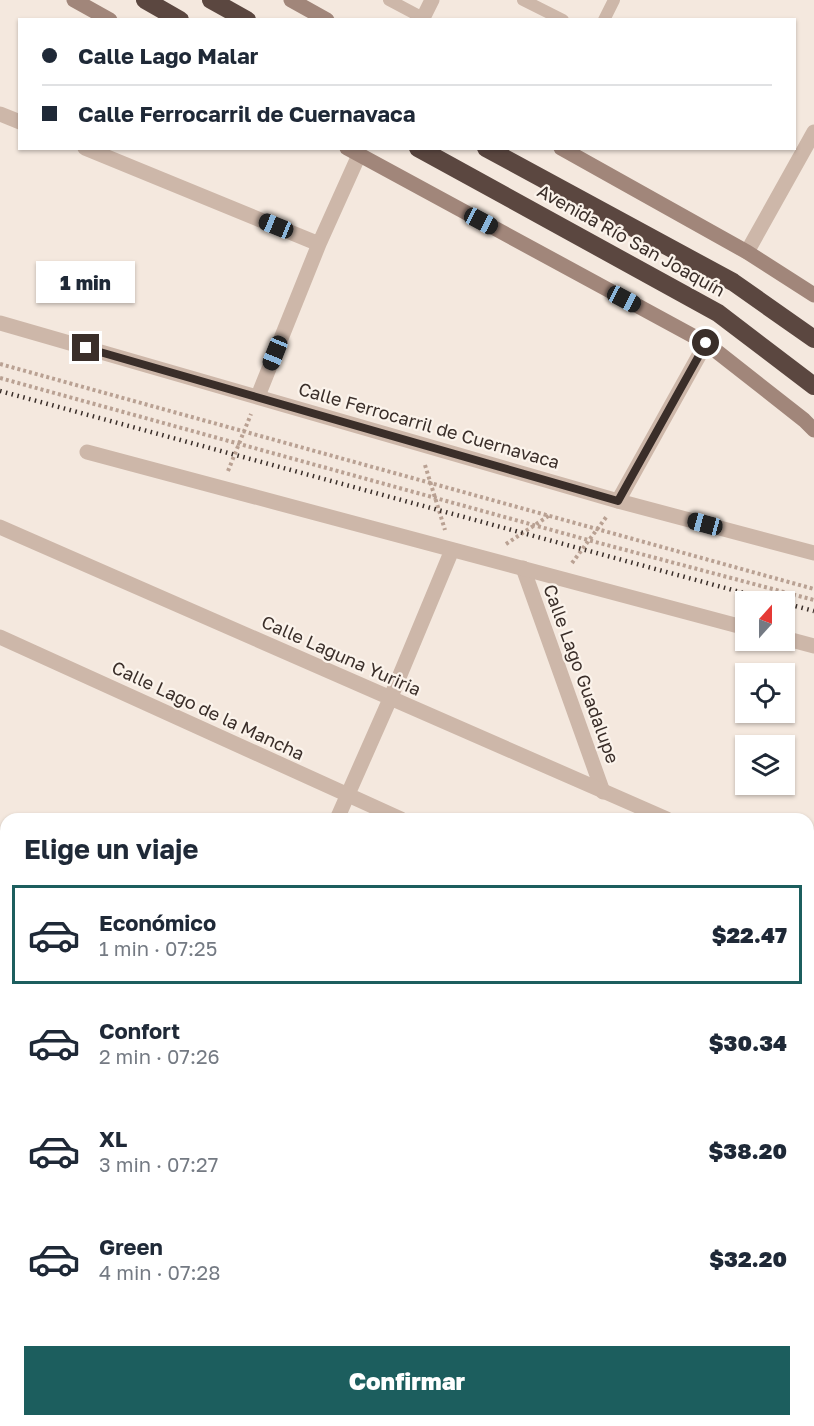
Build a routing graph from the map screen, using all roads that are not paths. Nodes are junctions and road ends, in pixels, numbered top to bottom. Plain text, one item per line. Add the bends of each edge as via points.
1 (74, 0) edge
2 (128, 0) edge
3 (145, 0) edge
4 (211, 0) edge
5 (291, 0) edge
6 (389, 0) edge
7 (432, 0) edge
8 (523, 0) edge
9 (614, 0) edge
10 (173, 15) edge
11 (106, 18) edge
12 (243, 18) edge
13 (323, 18) edge
14 (420, 18) edge
15 (423, 18) edge
16 (558, 18) edge
17 (605, 18) edge
18 (0, 114) edge
19 (18, 121) edge
20 (814, 132) edge
21 (90, 150) edge
22 (422, 150) edge
23 (490, 150) edge
24 (565, 150) edge
25 (353, 152) edge
26 (319, 244) junction
27 (747, 252) junction
28 (814, 295) edge
29 (0, 323) edge
30 (814, 339) edge
31 (706, 343) junction
32 (814, 386) edge
33 (258, 396) junction
34 (811, 420) edge
35 (87, 452) dead end
36 (618, 501) junction
37 (0, 527) edge
38 (452, 550) junction
39 (814, 553) edge
40 (523, 568) junction
41 (735, 625) edge
42 (0, 637) edge
43 (795, 641) edge
44 (814, 646) edge
45 (390, 699) junction
46 (603, 792) junction
47 (348, 796) junction
48 (340, 813) edge
49 (387, 813) edge
50 (653, 813) edge

1 - 11 main road
2 - 10 highway
3 - 10 highway
4 - 12 highway
5 - 13 main road
6 - 14 lane
7 - 15 street
8 - 16 lane
9 - 17 lane
18 - 19 street
20 - 27 street
21 - 26 street
22 - 32 highway, Avenida Río San Joaquín via 718,313
23 - 30 highway, Avenida Río San Joaquín via 734,282
24 - 27 main road
25 - 26 street
25 - 31 main road
26 - 33 street
27 - 28 main road
29 - 33 street, Calle Ferrocarril de Cuernavaca
31 - 34 main road
31 - 36 street
33 - 36 street, Calle Ferrocarril de Cuernavaca
35 - 38 street
36 - 39 street, Calle Ferrocarril de Cuernavaca
37 - 45 street, Calle Laguna Yuriria
38 - 40 street
38 - 45 street
40 - 41 street
40 - 46 street, Calle Lago Guadalupe
42 - 47 street, Calle Lago de la Mancha
43 - 44 street
45 - 46 street, Calle Laguna Yuriria
45 - 47 street
46 - 50 street, Calle Laguna Yuriria
47 - 48 street
47 - 49 street, Calle Lago de la Mancha

